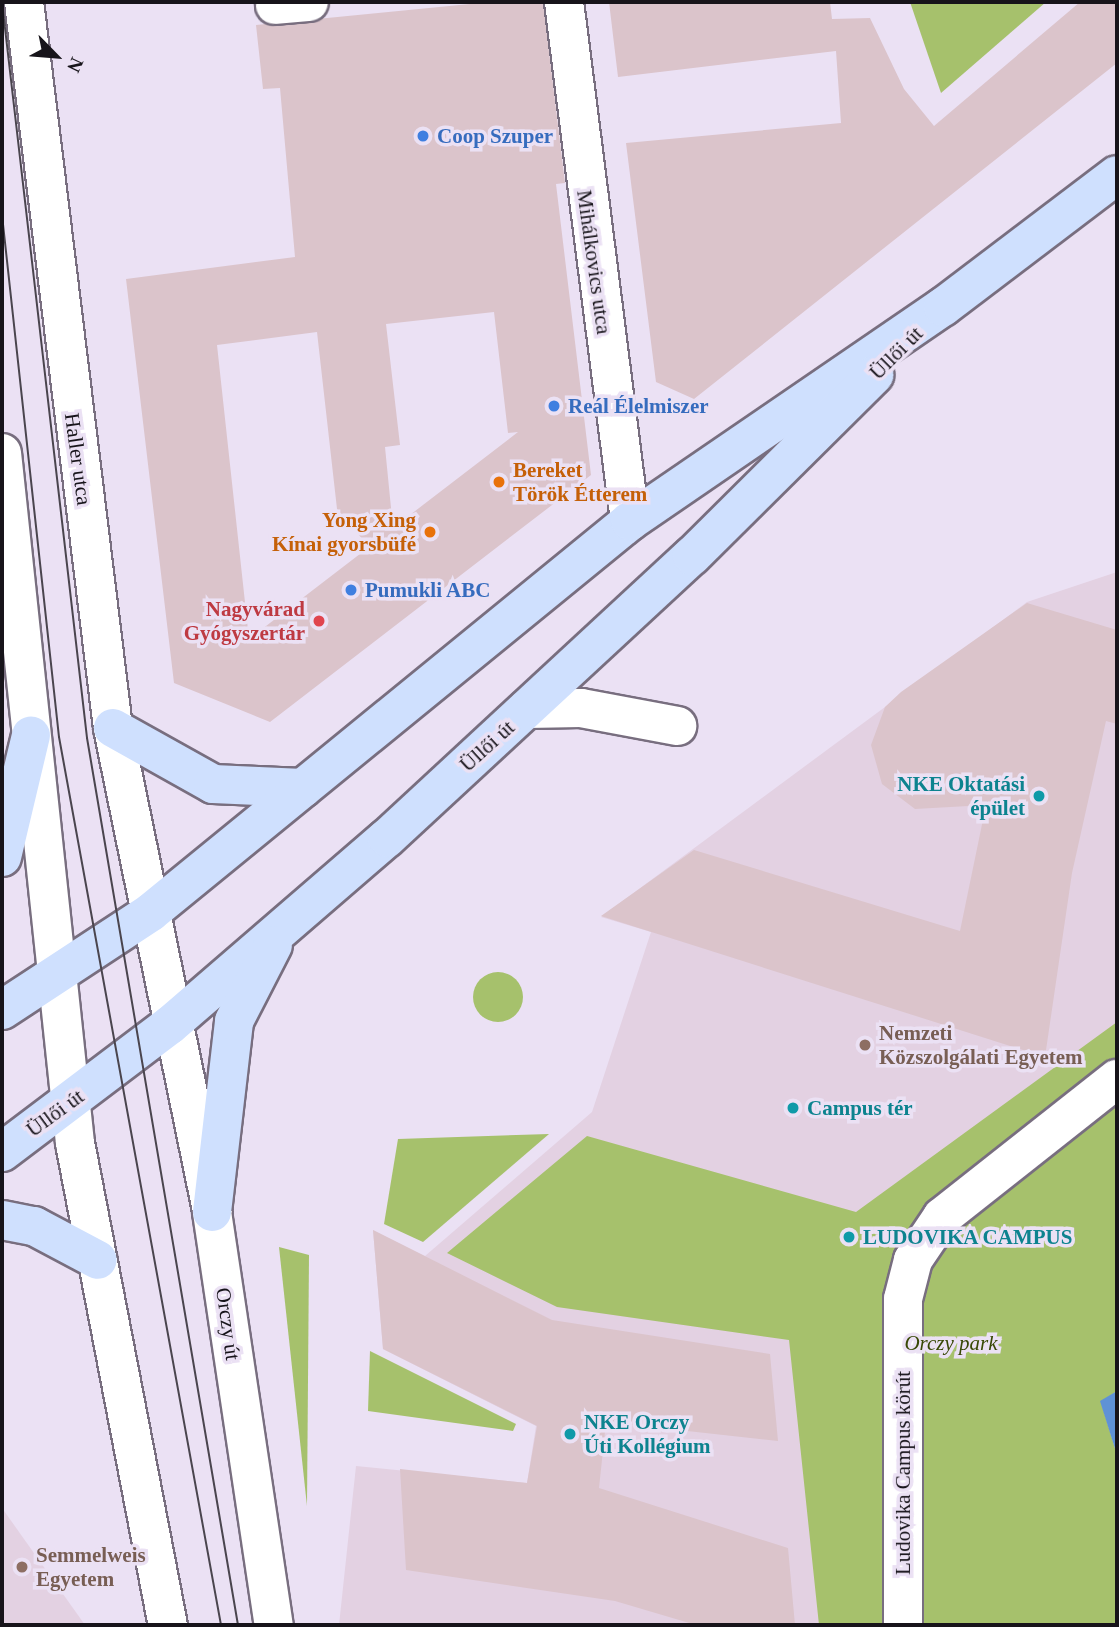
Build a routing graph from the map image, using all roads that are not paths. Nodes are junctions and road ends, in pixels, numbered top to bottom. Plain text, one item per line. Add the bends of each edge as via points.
1 (24, 2) edge
2 (564, 2) edge
3 (1113, 187) edge
4 (943, 307) junction
5 (2, 453) edge
6 (630, 521) junction
7 (527, 709) junction
8 (677, 726) dead end
9 (113, 728) junction
10 (32, 735) junction
11 (303, 788) junction
12 (2, 857) edge
13 (151, 912) junction
14 (282, 928) junction
15 (62, 971) junction
16 (2, 1010) edge
17 (170, 1024) junction
18 (1117, 1079) edge
19 (71, 1102) junction
20 (2, 1152) edge
21 (212, 1212) junction
22 (2, 1220) edge
23 (98, 1260) junction
24 (168, 1625) edge
25 (274, 1625) edge
26 (903, 1625) edge

1 - 9 street, Haller utca
2 - 6 street, Mihálkovics utca
3 - 4 main road, Üllői út
4 - 6 main road, Üllői út
4 - 7 main road, Üllői út
5 - 10 street
6 - 11 main road, Üllői út
7 - 8 street via 582,708
7 - 14 main road, Üllői út
9 - 11 main road via 213,784
9 - 13 street, Haller utca
10 - 12 main road
10 - 15 street
11 - 13 main road, Üllői út
13 - 15 main road, Üllői út
13 - 17 street, Haller utca
14 - 17 main road, Üllői út
14 - 21 main road via 234,1021
15 - 16 main road, Üllői út
15 - 19 street
17 - 19 main road, Üllői út
17 - 21 street, Orczy út
18 - 26 street, Ludovika Campus körút via 942,1217 913,1260 903,1299
19 - 20 main road, Üllői út
19 - 23 street
21 - 25 street, Orczy út
22 - 23 main road via 34,1226
23 - 24 street

